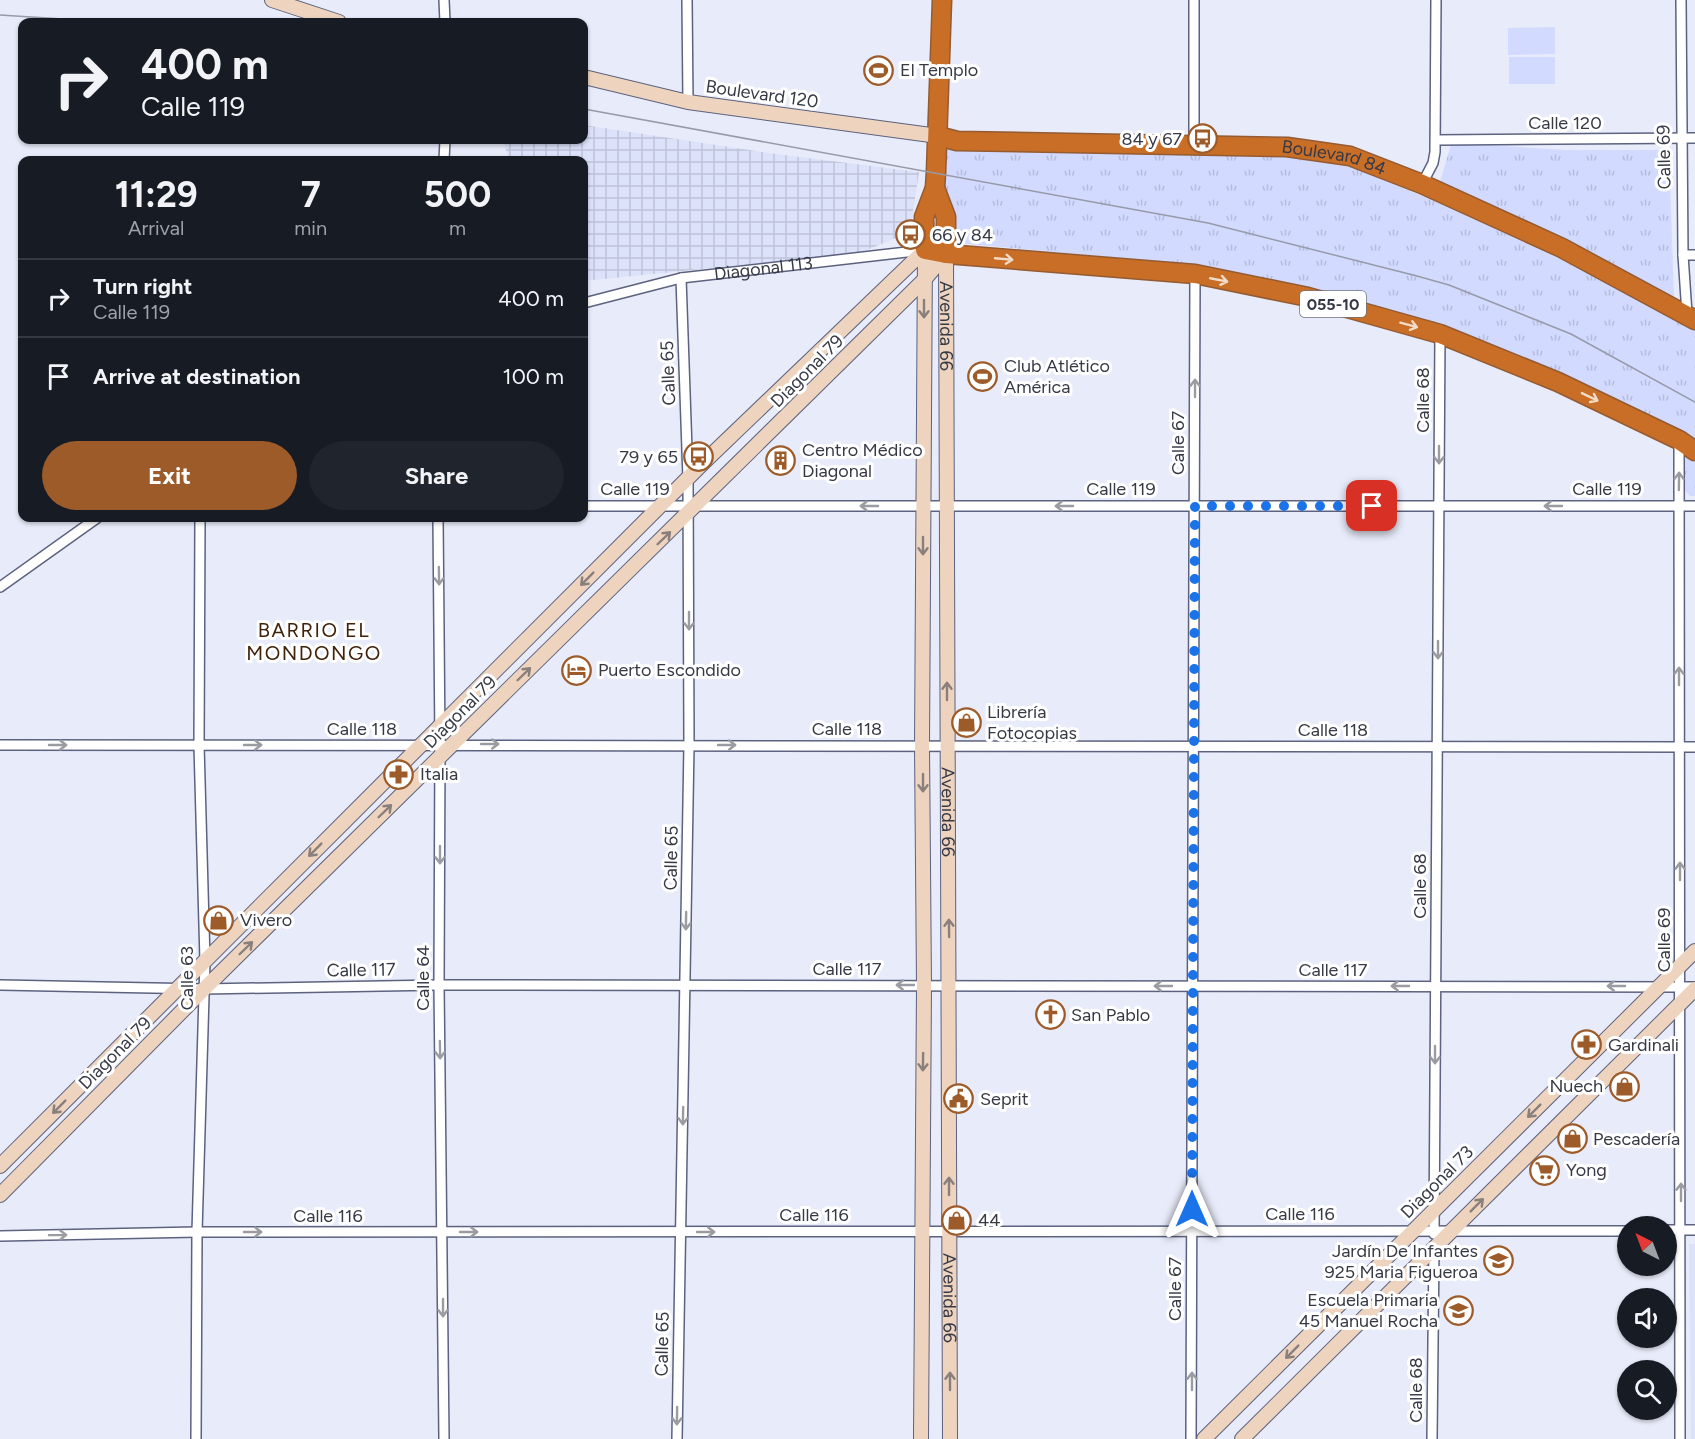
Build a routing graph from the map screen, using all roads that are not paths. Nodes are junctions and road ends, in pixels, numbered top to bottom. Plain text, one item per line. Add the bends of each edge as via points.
1 (272, 0) edge
2 (444, 0) edge
3 (687, 0) edge
4 (942, 0) edge
5 (1194, 0) edge
6 (1436, 0) edge
7 (1681, 0) edge
8 (327, 18) edge
9 (445, 18) edge
10 (588, 78) edge
11 (688, 102) junction
12 (938, 136) junction
13 (1680, 138) junction
14 (1695, 138) edge
15 (1436, 140) junction
16 (1194, 145) junction
17 (1422, 183) junction
18 (935, 188) junction
19 (925, 250) junction
20 (946, 254) junction
21 (1683, 255) junction
22 (1695, 255) edge
23 (1195, 274) junction
24 (681, 278) junction
25 (924, 280) junction
26 (588, 302) edge
27 (1691, 317) edge
28 (1440, 334) junction
29 (1679, 440) junction
30 (1695, 451) edge
31 (688, 479) junction
32 (588, 506) edge
33 (661, 506) junction
34 (923, 506) junction
35 (947, 506) junction
36 (1195, 506) junction
37 (1438, 506) junction
38 (1678, 506) junction
39 (1695, 506) edge
40 (691, 508) junction
41 (91, 522) edge
42 (200, 522) edge
43 (438, 522) edge
44 (0, 587) edge
45 (440, 726) junction
46 (0, 745) edge
47 (199, 745) junction
48 (420, 746) junction
49 (689, 746) junction
50 (922, 746) junction
51 (947, 746) junction
52 (1194, 746) junction
53 (1437, 746) junction
54 (1679, 747) junction
55 (1695, 747) edge
56 (444, 749) junction
57 (1695, 951) edge
58 (204, 961) junction
59 (1680, 965) junction
60 (0, 985) edge
61 (439, 985) junction
62 (685, 985) junction
63 (924, 986) junction
64 (950, 986) junction
65 (1193, 986) junction
66 (1436, 986) junction
67 (1659, 987) junction
68 (1680, 987) junction
69 (178, 988) junction
70 (204, 988) junction
71 (1695, 988) edge
72 (1680, 1003) junction
73 (0, 1166) edge
74 (0, 1195) edge
75 (1434, 1211) junction
76 (1677, 1230) edge
77 (1682, 1230) junction
78 (1695, 1230) edge
79 (921, 1231) junction
80 (949, 1231) junction
81 (1192, 1231) junction
82 (1414, 1231) junction
83 (1434, 1231) junction
84 (1451, 1231) junction
85 (1617, 1231) edge
86 (197, 1232) junction
87 (443, 1232) junction
88 (681, 1232) junction
89 (0, 1236) edge
90 (1434, 1248) junction
91 (196, 1439) edge
92 (444, 1439) edge
93 (677, 1439) edge
94 (921, 1439) edge
95 (950, 1439) edge
96 (1191, 1439) edge
97 (1204, 1439) edge
98 (1242, 1439) edge
99 (1432, 1439) edge
100 (1680, 1439) edge

1 - 8 main road
2 - 9 street
3 - 11 street
4 - 12 highway, Avenida 66
5 - 16 street
6 - 15 street
7 - 13 street, Calle 69
10 - 11 main road, Boulevard 120
11 - 12 main road, Boulevard 120
12 - 16 highway, Boulevard 84 via 957,141
12 - 18 highway, Avenida 66
13 - 14 street, Calle 120
13 - 15 street, Calle 120
13 - 21 street, Calle 69
15 - 17 street via 1433,163
16 - 17 highway, Boulevard 84 via 1287,147 1340,154
17 - 27 highway, Boulevard 84 via 1562,248
18 - 19 highway, Avenida 66 via 924,217
18 - 20 highway, Avenida 66 via 946,217
19 - 20 highway, Diagonal 113
19 - 24 street, Diagonal 113
19 - 25 main road, Avenida 66
19 - 31 main road, Diagonal 79
20 -> 23 highway, 055-10
20 - 25 main road, Diagonal 79
20 - 35 main road, Avenida 66
21 - 22 street
21 - 27 street, Calle 69
23 -> 28 highway, 055-10 via 1308,297
36 -> 23 street, Calle 67
24 - 26 street, Diagonal 113
24 - 31 street, Calle 65
25 -> 34 main road, Avenida 66
25 - 40 main road, Diagonal 79
28 -> 29 highway, 055-10 via 1558,382
28 -> 37 street, Calle 68
29 - 30 highway, 055-10
38 -> 29 street, Calle 69
31 - 33 main road, Diagonal 79
31 - 40 street, Calle 65
32 - 33 street, Calle 119
33 - 40 street, Calle 119
33 -> 45 main road, Diagonal 79
34 - 35 street, Calle 119
34 -> 40 street, Calle 119
34 -> 50 main road, Avenida 66
36 -> 35 street, Calle 119
51 -> 35 main road, Avenida 66
36 - 37 street, Calle 119
36 - 52 street, Calle 67
38 -> 37 street, Calle 119
37 -> 53 street, Calle 68
38 - 39 street, Calle 119
54 -> 38 street, Calle 69
40 -> 49 street, Calle 65
56 -> 40 main road, Diagonal 79
41 - 44 street
42 - 47 street, Calle 63
43 -> 45 street, Calle 64
45 - 48 main road, Diagonal 79
45 - 56 street, Calle 64
46 -> 47 street, Calle 118
47 -> 48 street, Calle 118
47 - 58 street, Calle 63
48 - 56 street, Calle 118
48 -> 58 main road, Diagonal 79
49 -> 50 street, Calle 118
56 -> 49 street, Calle 118
49 -> 62 street, Calle 65
50 - 51 street, Calle 118
50 -> 63 main road, Avenida 66
51 - 52 street, Calle 118
64 -> 51 main road, Avenida 66
52 - 53 street, Calle 118
52 - 65 street, Calle 67
53 - 54 street, Calle 118
53 - 66 street, Calle 68
54 - 55 street, Calle 118
59 -> 54 street, Calle 69
56 -> 61 street, Calle 64
70 -> 56 main road, Diagonal 79
57 - 59 main road, Diagonal 73
58 - 69 main road, Diagonal 79
58 - 70 street, Calle 63
59 - 67 main road, Diagonal 73
59 - 68 street, Calle 69
60 - 69 street, Calle 117
61 - 62 street, Calle 117
61 - 70 street, Calle 117
61 -> 87 street, Calle 64
63 -> 62 street, Calle 117
62 -> 88 street, Calle 65
63 - 64 street, Calle 117
63 -> 79 main road, Avenida 66
65 -> 64 street, Calle 117
80 -> 64 main road, Avenida 66
66 -> 65 street, Calle 117
65 - 81 street, Calle 67
67 -> 66 street, Calle 117
66 -> 75 street, Calle 68
67 - 68 street, Calle 117
67 -> 75 main road, Diagonal 73
68 - 71 street, Calle 117
68 - 72 street, Calle 69
69 - 70 street, Calle 117
69 -> 73 main road, Diagonal 79
70 - 74 main road, Diagonal 79
70 - 86 street, Calle 63
71 - 72 main road
77 -> 72 street, Calle 69
84 -> 72 main road
75 - 82 main road, Diagonal 73
75 - 83 street, Calle 68
76 - 77 street
77 - 78 street
77 - 100 street, Calle 69
79 - 80 street, Calle 116
88 -> 79 street, Calle 116
79 - 94 main road, Avenida 66
80 - 81 street, Calle 116
95 -> 80 main road, Avenida 66
81 - 82 street, Calle 116
96 -> 81 street, Calle 67
82 - 83 street, Calle 116
82 -> 97 main road, Diagonal 73
83 - 84 street, Calle 116
83 - 90 street, Calle 68
84 - 85 street, Calle 116
84 - 90 main road
86 -> 87 street, Calle 116
89 -> 86 street, Calle 116
86 - 91 street, Calle 63
87 -> 88 street, Calle 116
87 -> 92 street, Calle 64
88 -> 93 street, Calle 65
90 - 98 main road
90 - 99 street, Calle 68

